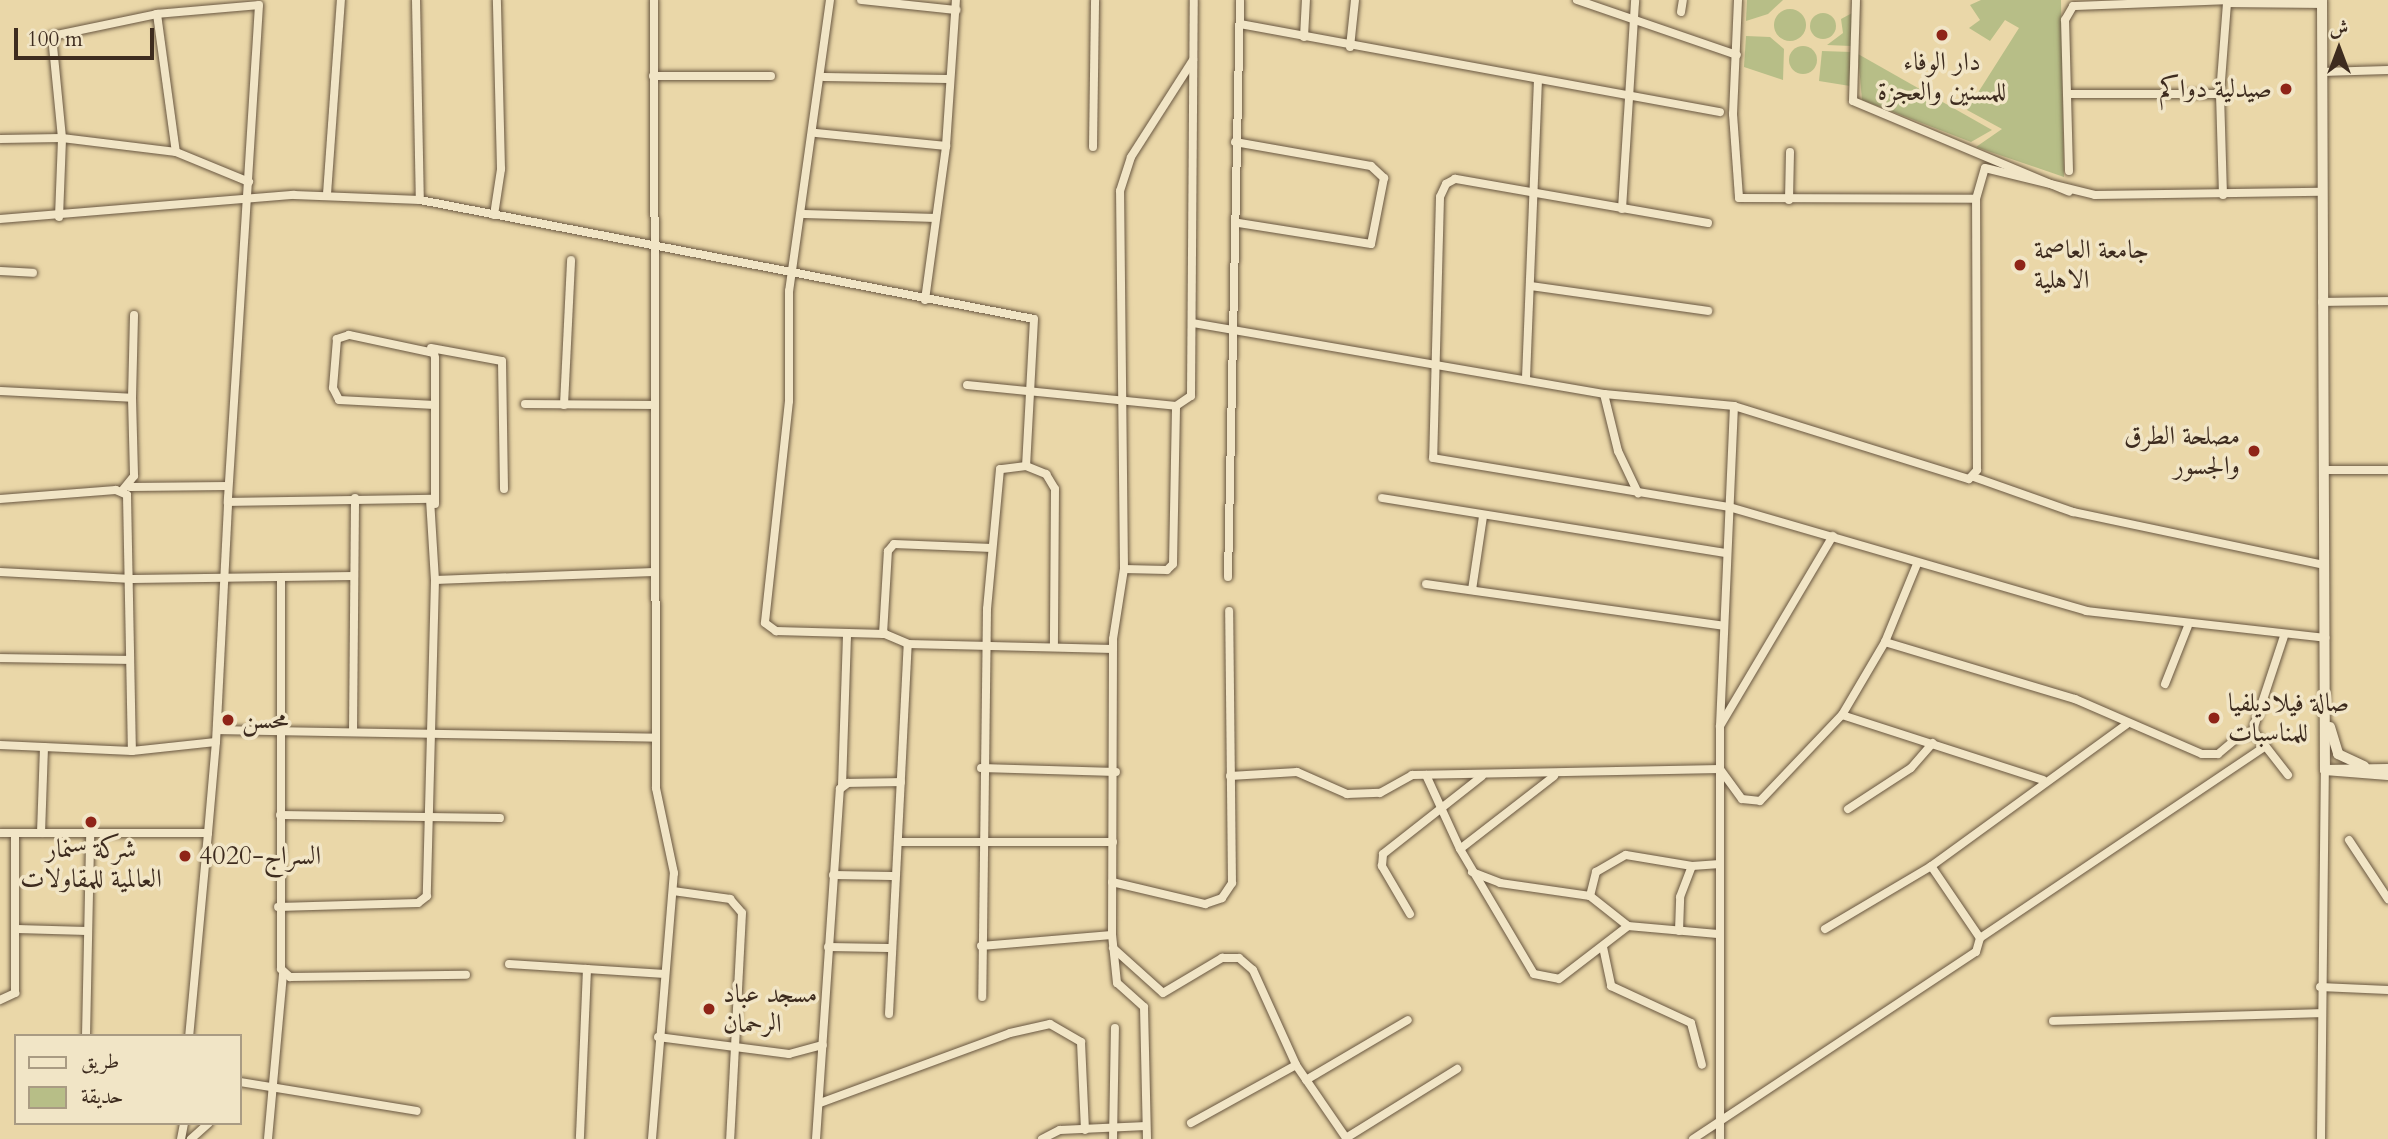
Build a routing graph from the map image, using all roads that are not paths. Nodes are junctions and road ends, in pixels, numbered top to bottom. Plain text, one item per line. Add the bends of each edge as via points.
1 (341, 0) edge
2 (416, 0) edge
3 (498, 0) edge
4 (654, 0) edge
5 (830, 0) edge
6 (862, 0) edge
7 (956, 0) edge
8 (1095, 0) edge
9 (1194, 0) edge
10 (1240, 0) edge
11 (1306, 0) edge
12 (1355, 0) edge
13 (1577, 0) edge
14 (1635, 0) edge
15 (1684, 0) edge
16 (1738, 0) edge
17 (1856, 0) edge
18 (2227, 1) edge
19 (1591, 2) edge
20 (2322, 2) edge
21 (956, 10) junction
22 (1681, 12) dead end
23 (157, 14) junction
24 (1633, 20) junction
25 (1240, 24) junction
26 (1304, 37) junction
27 (1350, 47) junction
28 (1737, 55) junction
29 (1193, 60) junction
30 (2388, 70) edge
31 (2322, 72) junction
32 (653, 76) junction
33 (771, 76) dead end
34 (824, 77) junction
35 (948, 79) junction
36 (1538, 80) junction
37 (2067, 94) junction
38 (2220, 94) junction
39 (1627, 95) junction
40 (1720, 112) dead end
41 (816, 133) junction
42 (62, 138) junction
43 (0, 139) edge
44 (1235, 142) junction
45 (946, 146) junction
46 (1093, 147) dead end
47 (176, 152) junction
48 (1790, 152) dead end
49 (2069, 171) dead end
50 (249, 182) junction
51 (1534, 192) junction
52 (2068, 192) junction
53 (2321, 192) junction
54 (327, 194) junction
55 (2223, 195) junction
56 (250, 198) junction
57 (1976, 199) junction
58 (420, 200) junction
59 (1789, 201) junction
60 (1622, 209) junction
61 (804, 214) junction
62 (494, 215) junction
63 (59, 217) junction
64 (936, 218) junction
65 (0, 219) edge
66 (1239, 223) junction
67 (1709, 223) dead end
68 (656, 246) junction
69 (571, 260) dead end
70 (0, 271) edge
71 (33, 273) dead end
72 (793, 275) junction
73 (1531, 286) junction
74 (925, 300) junction
75 (2388, 301) edge
76 (2322, 302) junction
77 (1708, 311) dead end
78 (134, 315) dead end
79 (1193, 323) junction
80 (1236, 330) junction
81 (430, 348) junction
82 (1433, 365) junction
83 (1526, 378) junction
84 (967, 385) dead end
85 (0, 391) edge
86 (1030, 392) junction
87 (1604, 394) junction
88 (132, 398) junction
89 (1122, 400) junction
90 (525, 404) dead end
91 (435, 405) junction
92 (564, 405) junction
93 (654, 405) junction
94 (1176, 406) junction
95 (1734, 406) junction
96 (1026, 466) junction
97 (2323, 470) junction
98 (2388, 470) edge
99 (1974, 477) junction
100 (228, 486) junction
101 (126, 489) junction
102 (504, 489) dead end
103 (1638, 493) junction
104 (355, 498) junction
105 (1382, 498) dead end
106 (0, 499) edge
107 (228, 502) junction
108 (435, 504) junction
109 (1729, 507) junction
110 (1483, 516) junction
111 (1833, 536) junction
112 (992, 548) junction
113 (1725, 552) junction
114 (1917, 564) junction
115 (2324, 565) junction
116 (1124, 569) junction
117 (0, 572) edge
118 (654, 572) junction
119 (354, 576) junction
120 (281, 577) junction
121 (1228, 577) dead end
122 (222, 578) junction
123 (132, 579) junction
124 (435, 580) junction
125 (1426, 583) dead end
126 (1472, 590) junction
127 (1228, 611) dead end
128 (1723, 626) junction
129 (2188, 626) junction
130 (847, 633) junction
131 (883, 634) junction
132 (2284, 636) junction
133 (2325, 638) junction
134 (1885, 642) junction
135 (908, 644) junction
136 (984, 644) junction
137 (1054, 647) junction
138 (1113, 649) junction
139 (0, 658) edge
140 (130, 660) junction
141 (2165, 684) dead end
142 (2325, 706) junction
143 (1842, 715) junction
144 (2127, 724) junction
145 (1720, 726) junction
146 (217, 730) junction
147 (281, 730) junction
148 (353, 732) junction
149 (429, 732) junction
150 (2252, 733) junction
151 (656, 738) junction
152 (216, 742) junction
153 (1933, 743) junction
154 (0, 745) edge
155 (2266, 746) junction
156 (44, 747) junction
157 (132, 751) junction
158 (2364, 766) junction
159 (981, 768) junction
160 (1720, 769) junction
161 (2388, 769) edge
162 (2326, 770) junction
163 (1116, 772) junction
164 (1426, 775) junction
165 (2288, 775) dead end
166 (2388, 775) edge
167 (1230, 776) junction
168 (1482, 776) junction
169 (1554, 776) junction
170 (2043, 780) junction
171 (901, 782) junction
172 (842, 786) junction
173 (1441, 805) junction
174 (1848, 809) dead end
175 (280, 815) junction
176 (432, 816) junction
177 (500, 818) dead end
178 (0, 833) edge
179 (15, 834) junction
180 (41, 834) junction
181 (208, 834) junction
182 (90, 837) junction
183 (2349, 840) dead end
184 (982, 841) junction
185 (898, 842) junction
186 (1113, 842) junction
187 (1460, 849) junction
188 (1720, 864) junction
189 (1692, 866) junction
190 (1931, 866) junction
191 (1472, 872) junction
192 (834, 875) junction
193 (892, 876) junction
194 (1112, 882) junction
195 (673, 891) junction
196 (1590, 896) junction
197 (2388, 899) edge
198 (278, 907) junction
199 (1410, 914) dead end
200 (1628, 926) junction
201 (17, 929) junction
202 (1825, 929) dead end
203 (1679, 930) junction
204 (88, 931) junction
205 (1718, 934) junction
206 (1112, 935) junction
207 (1980, 938) junction
208 (981, 946) junction
209 (828, 947) junction
210 (1602, 947) junction
211 (889, 948) junction
212 (1112, 948) junction
213 (509, 964) dead end
214 (587, 969) junction
215 (283, 973) junction
216 (665, 974) junction
217 (466, 975) dead end
218 (2320, 987) junction
219 (2388, 990) edge
220 (982, 997) dead end
221 (0, 1000) edge
222 (2321, 1013) junction
223 (889, 1014) dead end
224 (1408, 1020) dead end
225 (2053, 1021) dead end
226 (1115, 1028) dead end
227 (86, 1034) edge
228 (189, 1034) edge
229 (658, 1037) junction
230 (736, 1042) junction
231 (823, 1045) junction
232 (1296, 1065) junction
233 (1702, 1065) dead end
234 (1457, 1069) dead end
235 (1306, 1080) junction
236 (242, 1082) edge
237 (273, 1088) junction
238 (820, 1103) junction
239 (417, 1111) dead end
240 (1191, 1123) dead end
241 (1720, 1123) junction
242 (207, 1125) edge
243 (1146, 1126) junction
244 (1084, 1130) junction
245 (1113, 1135) edge
246 (191, 1139) edge
247 (268, 1139) edge
248 (583, 1139) edge
249 (652, 1139) edge
250 (730, 1139) edge
251 (816, 1139) edge
252 (1042, 1139) edge
253 (1147, 1139) edge
254 (1345, 1139) edge
255 (1693, 1139) edge
256 (1720, 1139) edge
257 (2321, 1139) edge

1 - 54 street
2 - 58 street
3 - 62 street via 501,169
4 - 32 street
5 - 34 street
6 - 21 street
7 - 21 street
8 - 46 street
9 - 29 street
10 - 25 street
11 - 26 street
12 - 27 street
13 - 19 street
14 - 24 street
15 - 22 street
16 - 28 street
17 - 52 street via 1853,101
18 - 20 street
18 - 37 street via 2073,6 2065,20
18 - 38 street
19 - 24 street
20 - 31 street
21 - 35 street
23 - 42 street via 52,36
23 - 47 street
23 - 50 street via 259,5
24 - 28 street
24 - 39 street
25 - 26 street
25 - 44 street
26 - 27 street
27 - 36 street
28 - 59 street via 1735,194 1745,201
29 - 79 street
29 - 89 street via 1122,179
30 - 31 street
31 - 53 street
32 - 33 street
32 - 68 street
34 - 35 street
34 - 41 street
35 - 45 street
36 - 39 street
36 - 51 street
37 - 38 street
37 - 49 street
38 - 55 street
39 - 40 street
39 - 60 street
41 - 45 street
41 - 61 street
42 - 43 street
42 - 47 street
42 - 63 street
44 - 66 street
44 - 66 street via 1371,166 1384,178 1371,244
45 - 64 street
47 - 50 street
48 - 59 street
50 - 56 street
51 - 60 street
51 - 73 street
51 - 82 street via 1455,179 1446,184
52 - 55 street
52 - 57 street via 1992,167 1979,176
53 - 55 street
53 - 76 street
54 - 56 street
54 - 58 street
56 - 63 street
56 - 100 street
57 - 59 street
57 - 99 street
58 - 62 street
60 - 67 street
61 - 64 street
61 - 72 street
62 - 68 street
63 - 65 street
64 - 74 street
66 - 80 street
68 - 72 street
68 - 93 street
69 - 92 street
70 - 71 street
72 - 74 street
72 - 130 street via 789,401 763,617 776,631
73 - 77 street
73 - 83 street
74 - 86 street via 1034,320
75 - 76 street
76 - 97 street
78 - 88 street
79 - 80 street
79 - 94 street via 1193,391
80 - 82 street
80 - 121 street
81 - 91 street
81 - 91 street via 343,336 335,344 333,388 345,404
81 - 102 street via 502,361
82 - 83 street
82 - 103 street via 1433,458
83 - 87 street
84 - 86 street
85 - 88 street
86 - 89 street
86 - 96 street
87 - 95 street
87 - 103 street via 1618,451
88 - 101 street
89 - 94 street
89 - 116 street
90 - 92 street
91 - 108 street
92 - 93 street
93 - 118 street
94 - 116 street via 1173,564 1164,570
95 - 99 street via 1962,479
95 - 109 street
96 - 112 street via 1000,469
96 - 137 street via 1046,474 1055,489
97 - 98 street
97 - 115 street
99 - 115 street via 2073,512
100 - 101 street
100 - 107 street
101 - 106 street
101 - 123 street
103 - 109 street
104 - 107 street
104 - 108 street via 426,498
104 - 119 street
105 - 110 street
107 - 122 street
108 - 124 street
109 - 111 street
109 - 113 street
110 - 113 street
110 - 126 street
111 - 114 street
111 - 145 street
112 - 131 street via 894,544 888,551
112 - 136 street
113 - 128 street
114 - 129 street via 2021,596
114 - 134 street
115 - 133 street
116 - 138 street
117 - 123 street
118 - 124 street
118 - 151 street
119 - 120 street
119 - 148 street
120 - 122 street
120 - 147 street
122 - 123 street
122 - 146 street
123 - 140 street
124 - 149 street
125 - 126 street
126 - 128 street
127 - 167 street
128 - 145 street
129 - 132 street
129 - 141 street
130 - 131 street
130 - 172 street
131 - 135 street
132 - 133 street
132 - 150 street
133 - 142 street
134 - 143 street
134 - 144 street via 2075,699
135 - 136 street
135 - 171 street
136 - 137 street
136 - 159 street
137 - 138 street
138 - 163 street
139 - 140 street
140 - 157 street
142 - 158 street via 2336,750
142 - 162 street
143 - 153 street
143 - 160 street via 1760,801 1742,799
144 - 150 street via 2208,755
144 - 170 street
145 - 160 street
146 - 147 street
146 - 152 street
147 - 148 street
147 - 175 street
148 - 149 street
149 - 151 street
149 - 176 street
150 - 155 street
151 - 195 street via 656,788 672,852
152 - 157 street
152 - 181 street
153 - 170 street
153 - 174 street via 1911,768
154 - 156 street
155 - 165 street
155 - 207 street
156 - 157 street
156 - 180 street
158 - 161 street
158 - 162 street
159 - 163 street
159 - 184 street
160 - 169 street
160 - 188 street
162 - 166 street
162 - 218 street
163 - 186 street
164 - 167 street via 1406,776 1380,793 1347,794 1297,772
164 - 168 street
164 - 173 street
167 - 194 street via 1233,866 1222,898 1205,904
168 - 169 street
168 - 173 street
169 - 187 street
170 - 190 street
171 - 172 street
171 - 185 street
172 - 192 street
173 - 187 street
173 - 199 street via 1388,845 1381,859
175 - 176 street
175 - 198 street
176 - 177 street
176 - 198 street via 429,890 423,900
178 - 179 street
179 - 180 street
179 - 201 street
180 - 182 street
181 - 182 street
181 - 228 street
182 - 204 street
183 - 197 street
184 - 185 street
184 - 186 street
184 - 208 street
185 - 193 street
186 - 194 street
187 - 191 street
188 - 189 street
188 - 205 street
189 - 196 street via 1626,855 1597,872
189 - 203 street via 1680,897
190 - 202 street
190 - 207 street
191 - 196 street via 1500,883
191 - 210 street via 1541,978 1559,978
192 - 193 street
192 - 209 street
193 - 211 street
194 - 206 street
195 - 216 street
195 - 230 street via 730,899 742,913
196 - 200 street
198 - 215 street
200 - 203 street
200 - 210 street
201 - 204 street
201 - 221 street via 15,993
203 - 205 street
204 - 227 street
205 - 241 street
206 - 208 street
206 - 212 street
207 - 241 street via 1976,952
208 - 220 street
209 - 211 street
209 - 231 street
210 - 233 street via 1611,986 1691,1023
211 - 223 street
212 - 232 street via 1163,993 1222,958 1239,958 1253,970
212 - 243 street via 1117,984 1144,1007
213 - 214 street
214 - 216 street
214 - 248 street
215 - 217 street
215 - 237 street
216 - 229 street
218 - 219 street
218 - 222 street
222 - 225 street
222 - 257 street
224 - 235 street
226 - 245 street
229 - 230 street
229 - 249 street
230 - 231 street via 752,1051 789,1054
230 - 250 street
231 - 238 street
232 - 235 street
232 - 240 street
234 - 254 street
235 - 254 street
236 - 237 street
237 - 239 street
237 - 247 street
238 - 244 street via 1010,1033 1050,1024 1070,1030 1081,1042
238 - 251 street
241 - 255 street
241 - 256 street
242 - 246 street
243 - 245 street
243 - 253 street
244 - 245 street
244 - 252 street

